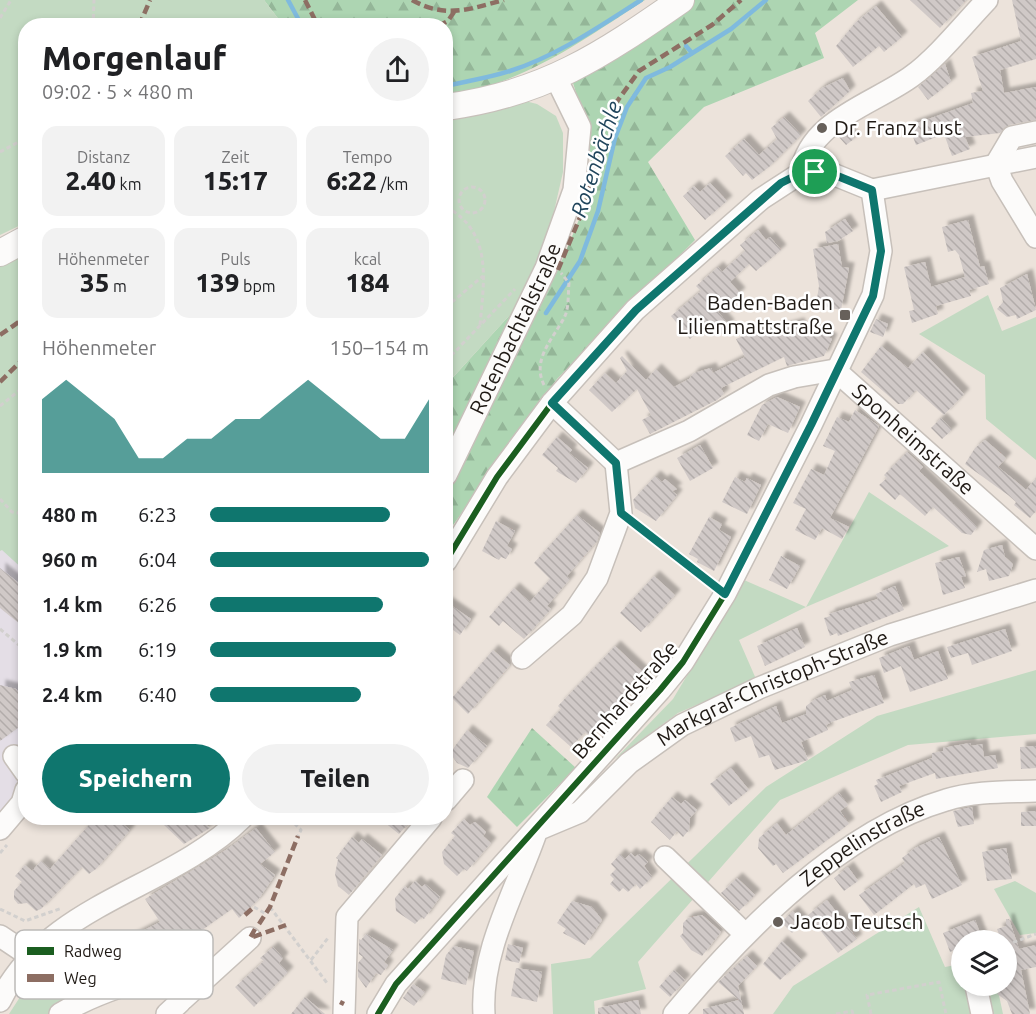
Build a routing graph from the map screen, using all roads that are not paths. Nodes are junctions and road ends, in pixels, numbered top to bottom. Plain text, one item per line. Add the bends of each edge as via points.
1 (681, 0) edge
2 (987, 0) edge
3 (556, 78) junction
4 (453, 106) edge
5 (1036, 132) edge
6 (1036, 157) edge
7 (996, 164) junction
8 (801, 173) junction
9 (872, 190) junction
10 (1036, 237) edge
11 (18, 243) edge
12 (0, 253) edge
13 (835, 370) junction
14 (552, 403) junction
15 (453, 461) edge
16 (616, 463) junction
17 (453, 549) edge
18 (1036, 549) edge
19 (1036, 590) edge
20 (522, 658) dead end
21 (463, 780) dead end
22 (1036, 791) edge
23 (453, 792) edge
24 (18, 809) edge
25 (234, 825) edge
26 (425, 825) edge
27 (0, 829) edge
28 (537, 830) junction
29 (665, 857) dead end
30 (61, 930) edge
31 (746, 934) junction
32 (0, 936) edge
33 (250, 938) dead end
34 (15, 946) edge
35 (213, 972) edge
36 (15, 978) edge
37 (978, 996) edge
38 (95, 999) edge
39 (182, 999) edge
40 (183, 999) edge
41 (0, 1001) edge
42 (60, 1014) edge
43 (167, 1014) edge
44 (344, 1014) edge
45 (378, 1014) edge
46 (484, 1014) edge
47 (674, 1014) edge
48 (982, 1014) edge

1 - 3 main road
2 - 8 street via 913,76 834,123 804,157
3 - 4 main road via 498,97
3 - 15 street, Rotenbachtalstraße via 580,127 574,190 546,268
5 - 7 street via 1012,137
6 - 7 street
7 - 9 street
7 - 10 street
8 - 9 street via 835,175
8 - 14 street via 761,200 636,310
9 - 13 street, Bernhardstraße via 881,251 873,296
11 - 12 main road
13 - 16 street, Sponheimstraße via 769,385 689,431
13 - 18 street, Sponheimstraße
13 - 28 street, Bernhardstraße via 725,594 683,662
14 - 16 street
14 - 17 street via 497,477
16 - 20 street via 621,513 597,578 572,615
19 - 28 street, Markgraf-Christoph-Straße via 890,635 759,688 682,726 629,763 580,812
21 - 23 street
22 - 31 street, Zeppelinstraße via 992,792 946,800 903,817 845,850
24 - 27 street
25 - 30 street via 189,856
26 - 44 street via 347,917
28 - 45 street, Bernhardstraße via 396,984
28 - 46 street via 503,913 483,992
29 - 31 street
31 - 47 street, Zeppelinstraße
32 - 34 street
33 - 35 street
36 - 41 street
37 - 48 street
38 - 42 street
39 - 43 street
40 - 43 street

